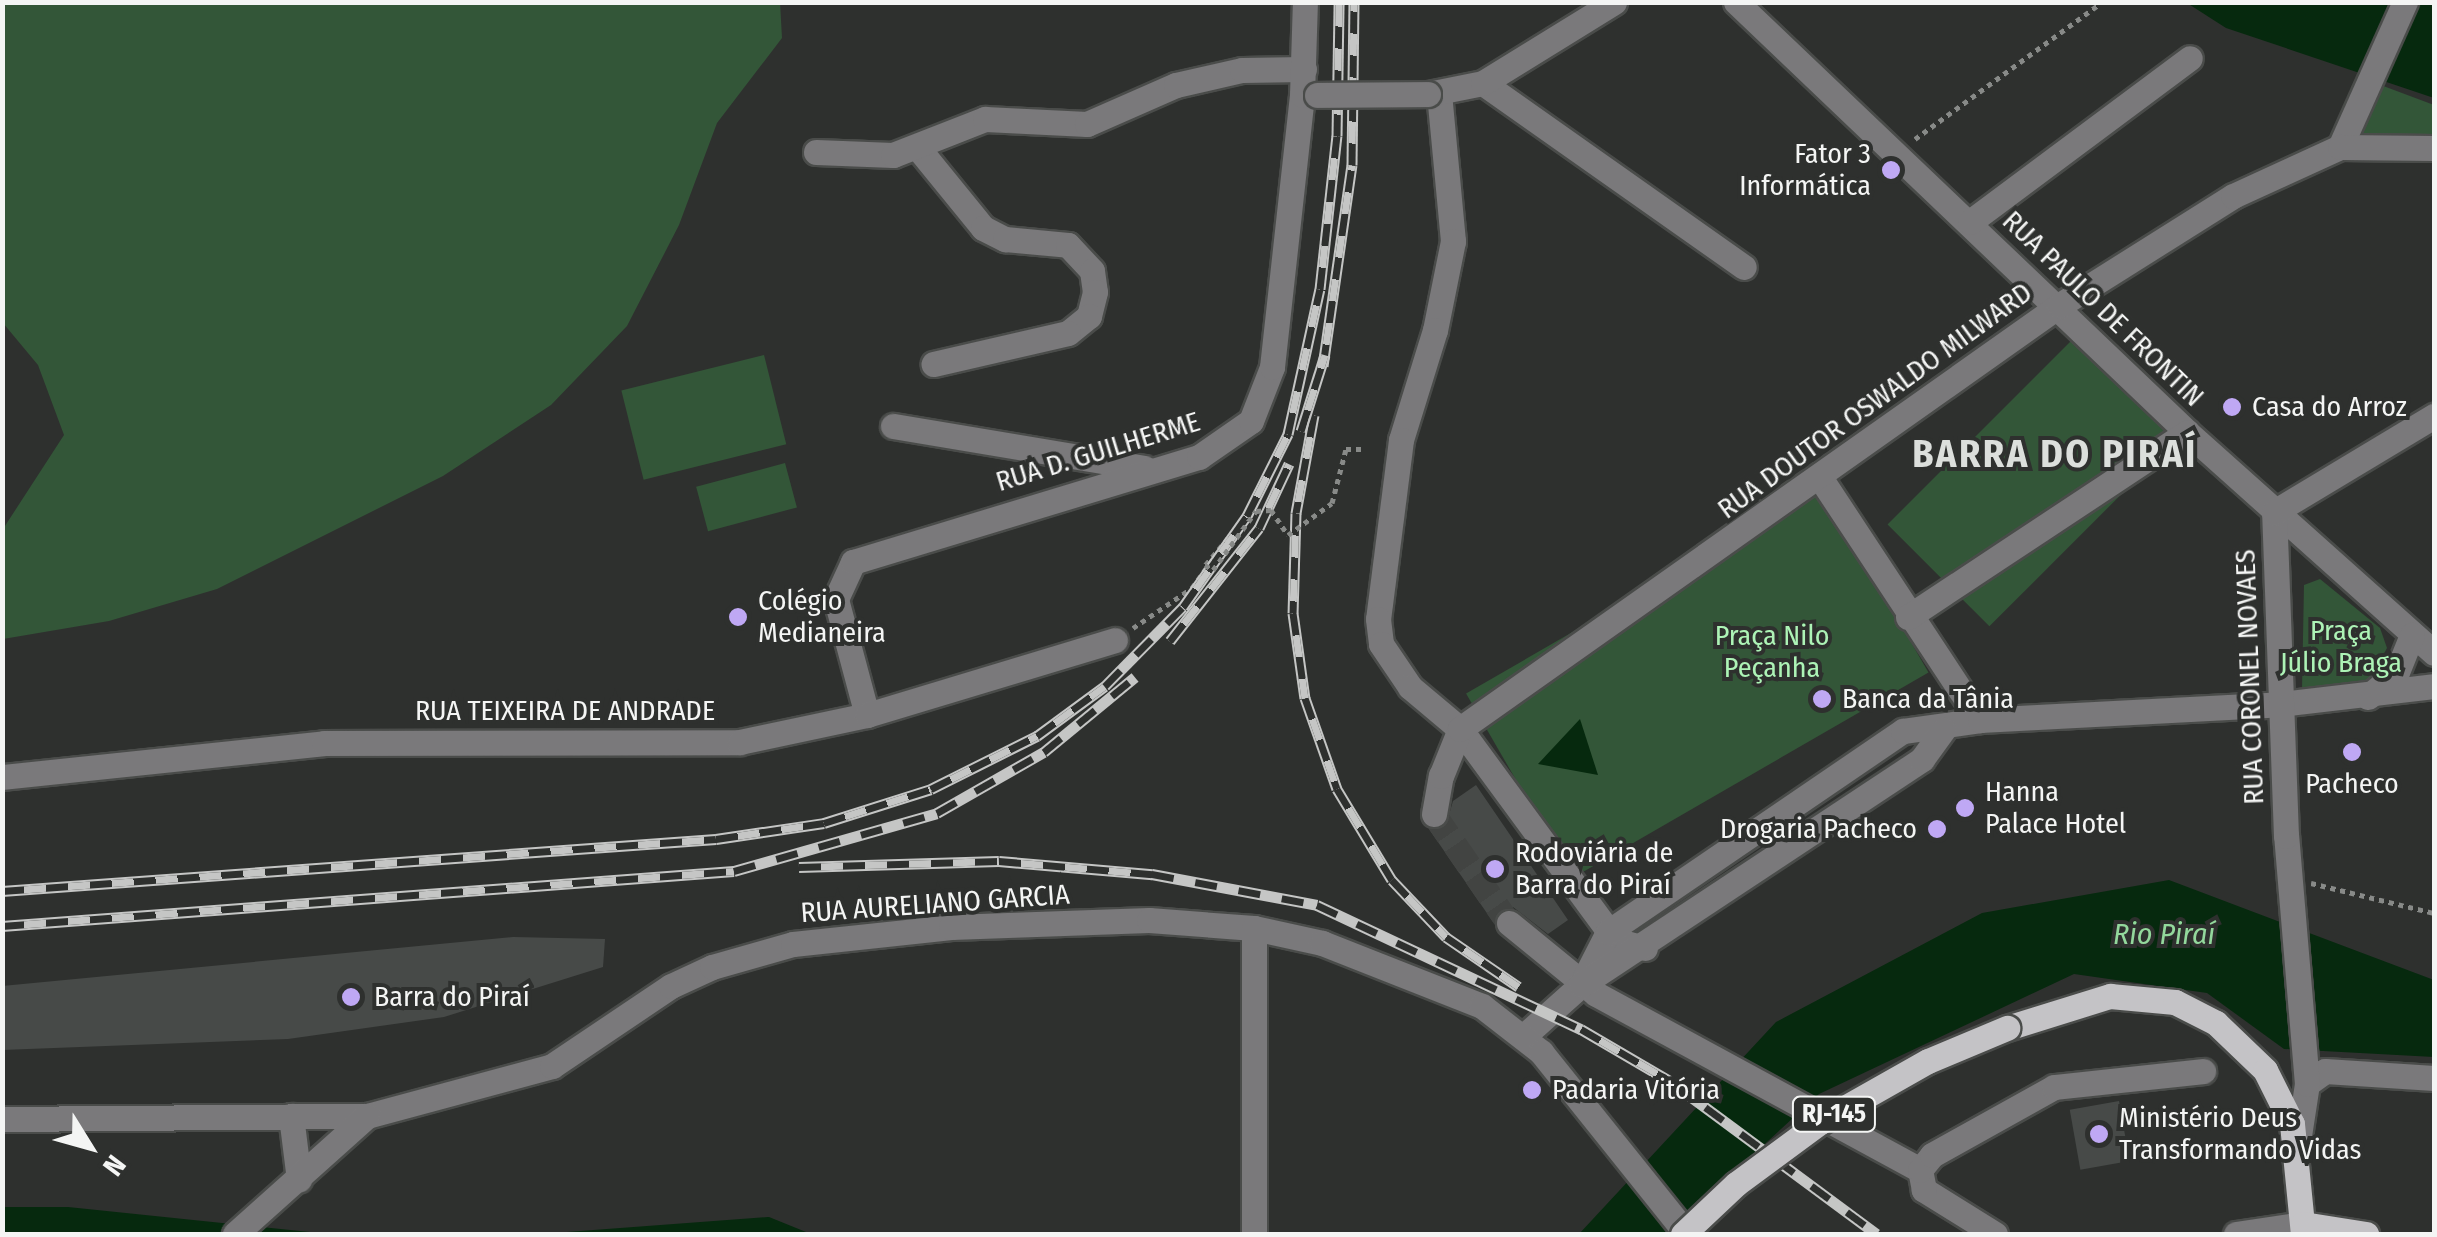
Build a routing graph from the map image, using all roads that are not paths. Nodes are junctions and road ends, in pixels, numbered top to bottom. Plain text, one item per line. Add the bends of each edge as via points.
1 (1305, 2) edge
2 (1614, 2) edge
3 (1736, 2) edge
4 (2405, 2) edge
5 (2190, 58) dead end
6 (1483, 82) junction
7 (1308, 86) junction
8 (1434, 94) junction
9 (2344, 138) junction
10 (918, 148) junction
11 (2434, 148) edge
12 (816, 152) dead end
13 (1970, 222) junction
14 (1744, 268) dead end
15 (2060, 305) junction
16 (934, 364) dead end
17 (2434, 416) edge
18 (893, 426) dead end
19 (2187, 432) junction
20 (1150, 469) junction
21 (1820, 479) junction
22 (2274, 512) junction
23 (1908, 617) junction
24 (2412, 635) junction
25 (1116, 640) road end
26 (2434, 652) edge
27 (2434, 686) edge
28 (2368, 697) junction
29 (2281, 704) junction
30 (868, 716) junction
31 (1980, 720) junction
32 (1460, 729) junction
33 (1943, 730) junction
34 (2, 777) edge
35 (1434, 814) dead end
36 (1510, 923) tunnel mouth
37 (1254, 928) junction
38 (1608, 932) junction
39 (1644, 948) junction
40 (1581, 985) junction
41 (1525, 1035) junction
42 (2203, 1071) dead end
43 (2306, 1073) junction
44 (2434, 1078) edge
45 (292, 1116) junction
46 (366, 1116) junction
47 (2, 1118) edge
48 (2298, 1142) junction
49 (1920, 1170) junction
50 (296, 1182) junction
51 (2303, 1230) edge
52 (236, 1234) edge
53 (1254, 1234) edge
54 (1685, 1234) edge
55 (1994, 1234) edge
56 (2236, 1234) edge
57 (2366, 1234) edge

1 - 7 street, RUA D. GUILHERME
2 - 6 street
3 - 13 street, RUA PAULO DE FRONTIN
4 - 9 street
5 - 13 street
6 - 8 street
6 - 14 street
7 - 8 street, bridge
7 - 10 street via 1242,70 1176,85 1087,124 985,119 942,131
7 - 20 street, RUA D. GUILHERME via 1264,399 1231,439 1199,457
8 - 32 street via 1453,241 1435,330 1401,440 1378,620 1391,663
9 - 11 street
9 - 15 street, RUA DOUTOR OSWALDO MILWARD via 2233,196
10 - 12 street via 874,157
10 - 16 street via 982,228 1005,239 1068,244 1092,270 1095,292 1089,316 1068,333
13 - 15 street, RUA PAULO DE FRONTIN
15 - 19 street, RUA PAULO DE FRONTIN
15 - 21 street, RUA DOUTOR OSWALDO MILWARD
17 - 22 street
18 - 20 street
19 - 22 street, RUA PAULO DE FRONTIN
19 - 23 street
20 - 30 street, RUA D. GUILHERME via 852,562 836,600
21 - 23 street
21 - 32 street, RUA DOUTOR OSWALDO MILWARD
22 - 24 street, RUA PAULO DE FRONTIN
22 - 29 street, RUA CORONEL NOVAES
23 - 31 street
24 - 26 street, RUA PAULO DE FRONTIN
24 - 28 street via 2397,672
25 - 30 street, RUA TEIXEIRA DE ANDRADE
27 - 28 street
28 - 29 street
29 - 31 street
29 - 43 street, RUA CORONEL NOVAES
30 - 34 street, RUA TEIXEIRA DE ANDRADE via 740,742 324,743
31 - 33 street
32 - 35 street via 1440,776
32 - 38 street
33 - 38 street via 1903,731
33 - 39 street via 1922,759
36 - 40 street
37 - 41 street, RUA AURELIANO GARCIA via 1388,964 1482,1006
37 - 46 street, RUA AURELIANO GARCIA via 1148,920 990,925 793,944 712,966 671,986 552,1066
37 - 53 street
38 - 39 street via 1627,948
38 - 40 street
39 - 40 street
40 - 41 street
40 - 49 street
41 - 54 street, RUA AURELIANO GARCIA
42 - 49 street via 2054,1087 2004,1110
43 - 44 street
43 - 48 street
45 - 46 street
45 - 47 street
45 - 50 street
46 - 50 street
48 - 51 main road, RJ-145
48 - 54 main road, RJ-145, bridge via 2284,1104 2251,1052 2216,1023 2175,1002 2110,996 1928,1061 1820,1122
49 - 55 street via 1920,1184 1934,1200
50 - 52 street
51 - 56 street
51 - 57 main road

